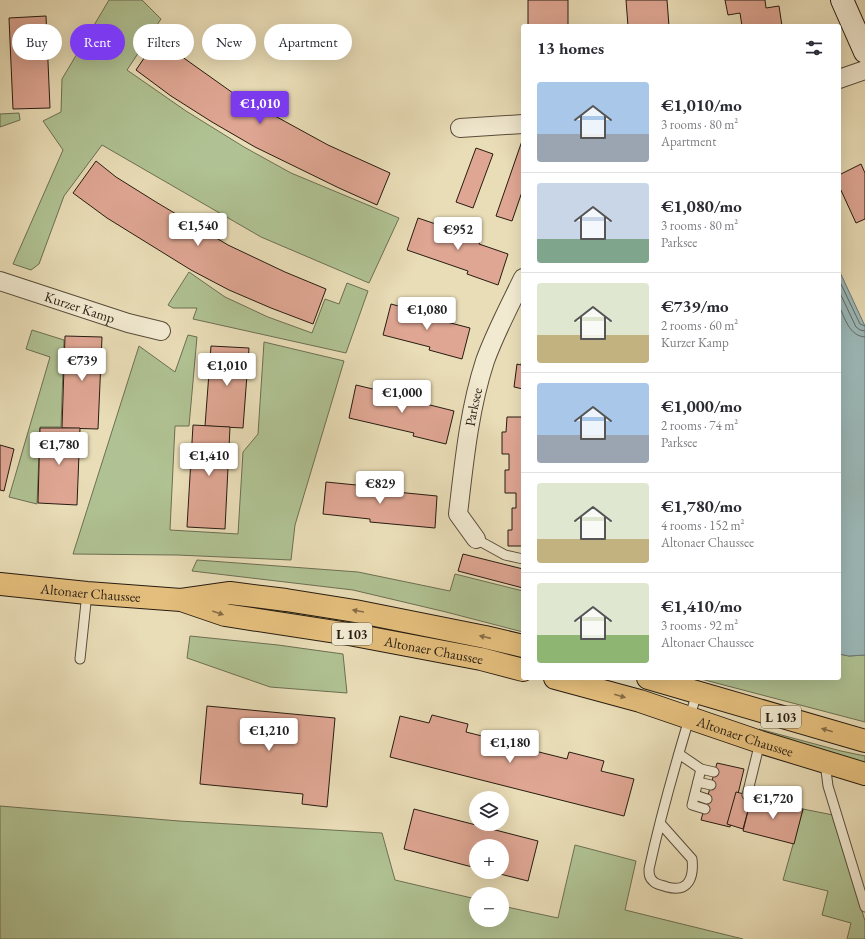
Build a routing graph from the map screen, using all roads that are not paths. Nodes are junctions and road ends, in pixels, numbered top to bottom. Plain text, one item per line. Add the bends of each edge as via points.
1 (842, 0) edge
2 (865, 52) edge
3 (865, 70) edge
4 (841, 78) edge
5 (521, 124) edge
6 (460, 128) dead end
7 (0, 281) edge
8 (521, 282) edge
9 (161, 331) dead end
10 (476, 539) joint
11 (521, 559) edge
12 (0, 584) edge
13 (87, 593) junction
14 (181, 600) junction
15 (521, 646) edge
16 (80, 659) dead end
17 (521, 669) edge
18 (562, 680) edge
19 (655, 680) edge
20 (697, 693) junction
21 (689, 717) junction
22 (865, 740) edge
23 (760, 742) junction
24 (679, 754) junction
25 (826, 763) junction
26 (702, 769) junction
27 (714, 772) dead end
28 (865, 774) edge
29 (698, 782) junction
30 (711, 785) dead end
31 (744, 794) dead end
32 (695, 796) junction
33 (707, 799) dead end
34 (705, 809) dead end
35 (660, 824) junction
36 (865, 907) edge

1 - 2 street
3 - 4 street
5 - 6 street
7 - 9 street, Kurzer Kamp via 128,323
8 - 10 street, Parksee via 486,360 475,398 467,443 458,514
10 - 11 lane via 505,555
12 - 13 main road, Altonaer Chaussee / L 103
13 - 14 main road, Altonaer Chaussee / L 103
13 - 16 lane
15 -> 14 main road, Altonaer Chaussee / L 103 via 408,620 230,592
14 -> 17 main road, Altonaer Chaussee / L 103 via 225,615 350,634 481,659
18 -> 21 main road, Altonaer Chaussee / L 103
19 - 20 main road, Altonaer Chaussee / L 103
20 - 21 lane
22 -> 20 main road, Altonaer Chaussee / L 103
21 - 23 main road, Altonaer Chaussee / L 103
21 - 24 lane
23 - 25 main road, Altonaer Chaussee / L 103
23 - 31 lane
24 - 26 lane
24 - 35 lane
25 - 28 main road, Altonaer Chaussee / L 103
25 - 36 lane via 828,786
26 - 27 lane
26 - 29 lane
29 - 30 lane
29 - 32 lane
32 - 33 lane
32 - 34 lane via 692,805
35 - 35 lane via 649,870 650,877 654,883 676,889 684,887 690,880 692,859

